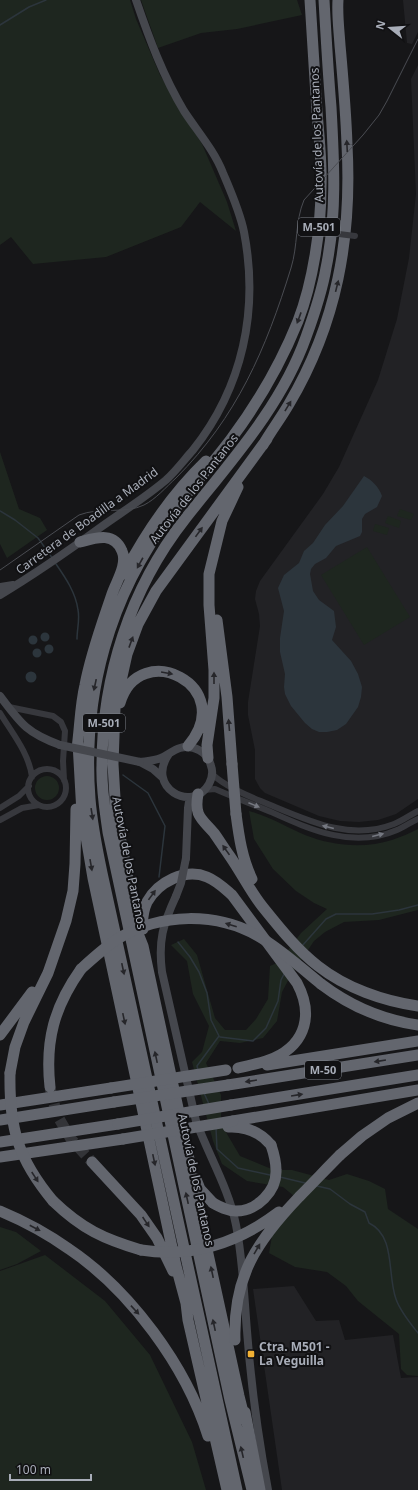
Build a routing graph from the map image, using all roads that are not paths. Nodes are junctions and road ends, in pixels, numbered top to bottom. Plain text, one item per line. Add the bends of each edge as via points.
1 (136, 0) edge
2 (310, 0) edge
3 (324, 0) edge
4 (337, 2) edge
5 (307, 230) dead end
6 (355, 236) dead end
7 (232, 438) junction
8 (267, 439) junction
9 (80, 542) junction
10 (216, 542) junction
11 (18, 585) junction
12 (0, 587) edge
13 (0, 595) edge
14 (0, 600) edge
15 (109, 602) junction
16 (0, 696) edge
17 (8, 707) junction
18 (0, 713) edge
19 (115, 721) junction
20 (78, 742) junction
21 (188, 746) junction
22 (169, 754) junction
23 (208, 758) junction
24 (140, 762) junction
25 (212, 774) junction
26 (32, 777) junction
27 (162, 777) junction
28 (64, 780) junction
29 (28, 786) junction
30 (199, 793) junction
31 (178, 795) junction
32 (39, 805) junction
33 (0, 808) edge
34 (418, 811) edge
35 (187, 819) junction
36 (418, 819) edge
37 (0, 820) edge
38 (272, 917) junction
39 (58, 946) junction
40 (143, 946) junction
41 (418, 1006) edge
42 (418, 1025) edge
43 (0, 1035) edge
44 (418, 1041) edge
45 (418, 1055) edge
46 (238, 1068) junction
47 (418, 1075) edge
48 (50, 1087) tunnel mouth
49 (418, 1090) edge
50 (418, 1103) edge
51 (0, 1106) edge
52 (0, 1120) edge
53 (123, 1139) junction
54 (0, 1142) edge
55 (0, 1157) edge
56 (189, 1159) junction
57 (92, 1162) tunnel mouth
58 (329, 1166) junction
59 (0, 1211) edge
60 (188, 1320) junction
61 (245, 1420) junction
62 (225, 1490) edge
63 (237, 1490) edge
64 (252, 1490) edge
65 (260, 1490) edge
66 (268, 1490) edge

1 - 9 street, Carretera de Boadilla a Madrid via 157,59 185,111 222,170 235,204 244,230 250,278 248,323 231,385 204,436 167,479
2 -> 7 highway, Autovía de los Pantanos / M-501 via 321,186 319,226 312,268 298,319 285,349 266,388
64 -> 3 highway, Autovía de los Pantanos / M-501 via 230,1400 108,832 103,798 103,726 115,658 142,586 183,521 252,435 272,405 306,339 317,306 332,227 334,182
8 -> 4 highway via 290,404 312,358 331,310 340,272 349,185
5 - 6 street, bridge
7 - 15 highway via 194,473 164,508 144,538
7 -> 63 highway, Autovía de los Pantanos / M-501 via 151,544 116,611 102,653 93,695 88,768 90,801 102,873
8 - 10 highway via 232,497
19 -> 8 highway via 119,686 138,624 156,591
9 - 11 street, Carretera de Boadilla a Madrid
9 - 15 highway via 107,537 122,551 122,564
23 -> 10 highway via 207,745 214,698 209,574
38 -> 10 highway, bridge via 247,870 240,846 214,592
11 - 12 street
11 - 13 street, Carretera de Boadilla a Madrid
11 - 14 street
15 - 20 highway via 90,660 80,710
16 - 17 street
17 - 24 street, bridge via 22,725 60,745
17 - 28 street via 53,716 61,722 65,731
18 - 26 street via 23,750
19 -> 21 highway via 127,688 138,677 149,673 170,673 190,683 200,699 201,725 198,734
19 - 40 highway via 113,764 116,815
20 - 39 highway via 73,891
20 -> 60 highway via 82,813 93,878
21 - 22 street
21 - 23 street via 203,752
22 - 24 street via 153,761
22 - 27 street via 164,760
23 - 25 street
24 - 27 street
25 - 30 street via 211,780
34 -> 25 street via 394,824 372,830 350,831 329,828 220,782
26 - 28 street via 40,771 49,769 58,773
26 - 29 street
27 - 31 street via 168,788
28 - 32 street via 66,790 58,803 49,806
29 - 32 street via 32,799
29 - 33 street via 19,796
30 - 31 street via 186,797
30 - 35 street via 189,802
30 -> 36 street via 214,789 308,828 348,838 371,837 396,831
38 -> 30 highway via 261,906 214,833 201,820 196,804
31 - 35 street
32 - 37 street via 22,808
35 - 66 street, bridge via 186,858 181,883 161,938 162,972 196,1121 225,1190 236,1225 241,1254 253,1394
38 - 41 highway via 290,940 319,967 344,983 386,999
39 - 43 highway via 28,1000
39 -> 58 highway, bridge via 24,1022 10,1073 9,1099 19,1148 31,1173 53,1201 70,1217 86,1229 117,1243 141,1250 158,1253 200,1250 241,1236 268,1220
40 -> 46 highway, bridge via 142,918 146,903 154,891 175,877 191,874 206,876 219,883 232,895 297,982 306,1009 306,1020 301,1034 281,1054
40 - 56 highway
42 -> 48 highway, bridge via 384,1018 340,998 276,947 257,936 223,922 195,919 166,921 119,938 81,969 62,999 52,1028 48,1051
44 - 46 highway, M-50
45 -> 52 highway, M-50, bridge
46 - 51 highway, M-50, bridge
54 -> 47 highway, M-50, bridge
49 - 53 highway, bridge
50 - 58 highway, bridge via 388,1118 362,1136
53 - 55 highway
53 - 56 highway, bridge via 142,1139 229,1126 242,1127 253,1130 271,1145 276,1158 277,1172 268,1194 260,1203 237,1211 224,1209 213,1203 200,1189
61 -> 56 highway
57 -> 60 highway via 142,1215 157,1238 174,1273
61 -> 58 highway, bridge via 235,1326 238,1298 249,1263 257,1247 285,1212
59 -> 62 highway via 36,1228 70,1249 114,1287 141,1315 185,1382 204,1425
60 - 62 highway
61 - 65 highway

